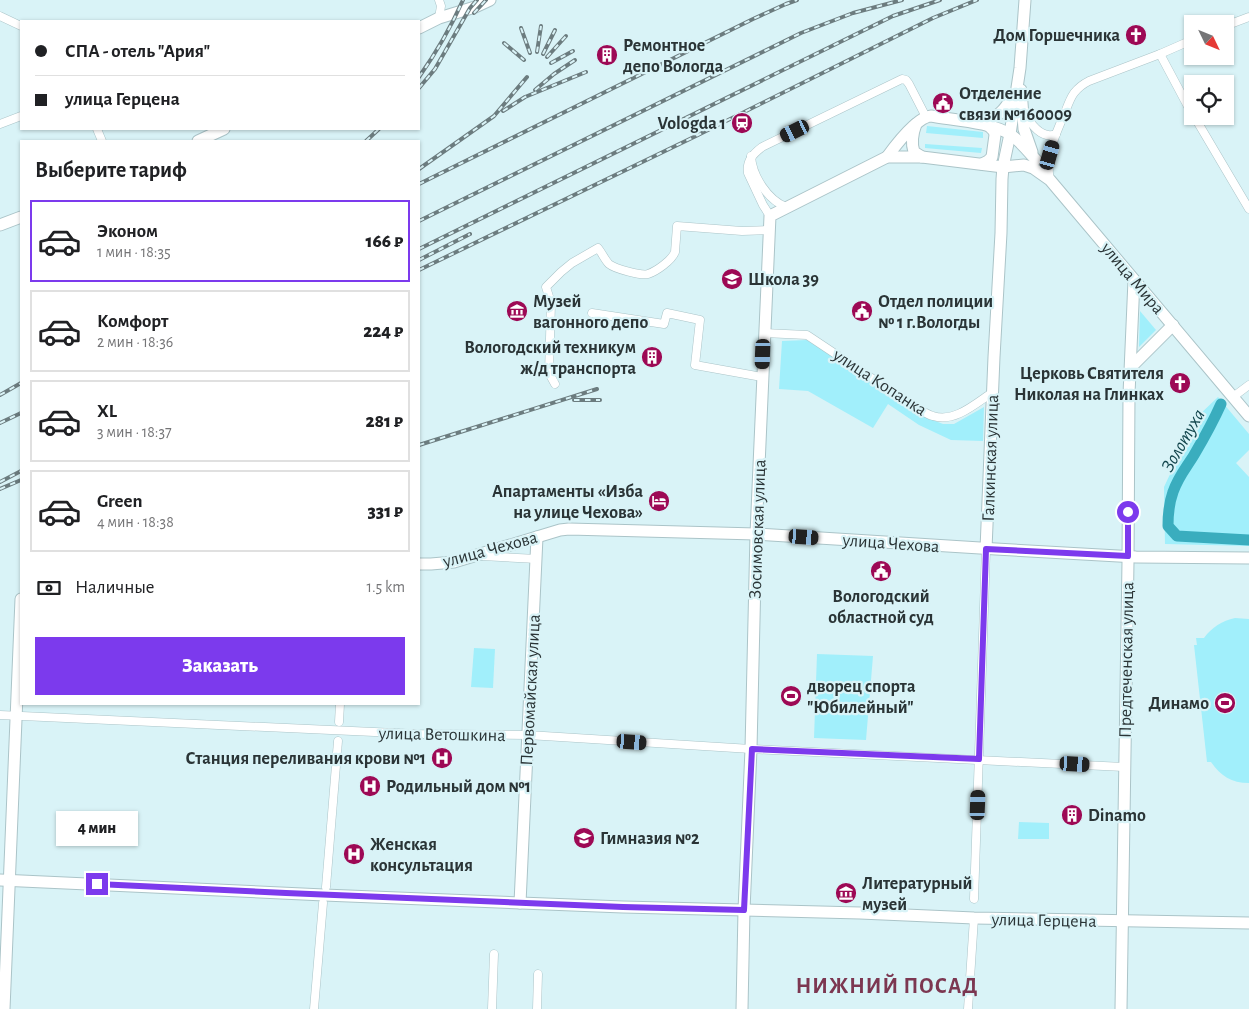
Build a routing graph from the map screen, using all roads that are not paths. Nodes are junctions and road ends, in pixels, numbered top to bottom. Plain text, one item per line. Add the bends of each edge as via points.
1 (439, 0) edge
2 (490, 0) edge
3 (1025, 3) edge
4 (0, 16) edge
5 (1249, 17) edge
6 (439, 18) junction
7 (1234, 23) edge
8 (20, 26) edge
9 (420, 28) edge
10 (1184, 44) edge
11 (1160, 54) junction
12 (1020, 68) junction
13 (1184, 98) edge
14 (1022, 109) junction
15 (20, 116) edge
16 (925, 119) junction
17 (974, 123) junction
18 (0, 124) edge
19 (988, 125) junction
20 (1199, 125) edge
21 (222, 130) edge
22 (1010, 134) junction
23 (1056, 134) junction
24 (200, 140) edge
25 (752, 156) junction
26 (887, 157) junction
27 (922, 157) junction
28 (1036, 160) junction
29 (982, 164) junction
30 (1003, 167) junction
31 (1041, 172) junction
32 (1050, 180) junction
33 (786, 207) junction
34 (1249, 209) edge
35 (770, 216) junction
36 (20, 217) edge
37 (0, 225) edge
38 (769, 230) junction
39 (1134, 280) junction
40 (592, 313) dead end
41 (1173, 325) junction
42 (764, 333) junction
43 (1131, 367) junction
44 (762, 377) junction
45 (555, 384) dead end
46 (1248, 385) edge
47 (993, 392) junction
48 (1233, 397) junction
49 (1249, 416) edge
50 (756, 534) junction
51 (537, 536) junction
52 (986, 549) junction
53 (476, 556) junction
54 (1128, 556) junction
55 (1249, 558) edge
56 (537, 559) junction
57 (420, 564) edge
58 (20, 622) edge
59 (340, 705) edge
60 (0, 715) edge
61 (16, 716) junction
62 (339, 722) dead end
63 (528, 735) junction
64 (338, 741) dead end
65 (752, 749) junction
66 (979, 759) junction
67 (1124, 767) junction
68 (4, 880) edge
69 (326, 887) dead end
70 (974, 899) dead end
71 (323, 903) dead end
72 (520, 903) junction
73 (744, 910) junction
74 (974, 918) junction
75 (1122, 922) junction
76 (1249, 924) edge
77 (494, 954) dead end
78 (538, 974) dead end
79 (4, 1009) edge
80 (314, 1009) edge
81 (492, 1009) edge
82 (537, 1009) edge
83 (742, 1009) edge
84 (968, 1009) edge
85 (1121, 1009) edge

1 - 6 street
2 - 6 street
3 - 12 street
4 - 8 street
5 - 7 street
6 - 9 street
10 - 11 street
11 - 13 street
11 - 23 street via 1084,84 1070,100
12 - 14 street
12 - 17 street via 1012,97 1002,112 988,121
12 - 22 street, Галкинская улица
14 - 23 street via 1039,131 1051,136
14 - 28 street via 1028,145
15 - 18 street
16 - 17 street
16 - 25 street via 909,84 902,79 775,140
16 - 26 street
16 - 27 street via 914,130 912,147
17 - 19 street
19 - 22 street
19 - 29 street via 995,135 992,157
20 - 34 street
21 - 24 street
22 - 28 street
22 - 30 street, Галкинская улица
22 - 31 street via 1012,143
23 - 32 street via 1048,167
25 - 33 street via 753,166 763,186 775,201
25 - 35 street via 748,173
26 - 27 street
26 - 33 street
27 - 29 street
28 - 32 street
29 - 30 street
30 - 31 street, улица Мира via 1024,165
30 - 47 street, Галкинская улица
31 - 32 street, улица Мира
32 - 39 street, улица Мира
33 - 35 street
35 - 38 street, Зосимовская улица
36 - 37 street
38 - 42 street, Зосимовская улица
38 - 45 street via 677,226 674,256 648,275 614,268 598,248 572,263 546,287 550,303 549,373
39 - 41 street, улица Мира
39 - 43 street, Предтеченская улица
40 - 44 street via 664,324 667,313 700,320 695,365
41 - 43 street
41 - 48 street, улица Мира
42 - 44 street, Зосимовская улица
42 - 47 street, улица Копанка via 807,335 933,416 954,416
43 - 54 street, Предтеченская улица
44 - 50 street, Зосимовская улица
46 - 48 street
47 - 52 street, Галкинская улица
48 - 49 street, улица Мира
50 - 51 street, улица Чехова via 569,528
50 - 52 street, улица Чехова
50 - 65 street, Зосимовская улица
51 - 53 street, улица Чехова
51 - 56 street, Первомайская улица
52 - 54 street, улица Чехова
52 - 66 street, Галкинская улица
53 - 56 street
53 - 57 street, улица Чехова via 454,562
54 - 55 street, улица Чехова
54 - 67 street, Предтеченская улица
56 - 63 street, Первомайская улица
58 - 61 street
59 - 62 street
60 - 61 street, улица Ветошкина
61 - 63 street, улица Ветошкина via 418,734
61 - 68 street
63 - 65 street, улица Ветошкина
63 - 72 street, Первомайская улица
64 - 69 street
65 - 66 street, улица Ветошкина
65 - 73 street, Зосимовская улица
66 - 67 street, улица Ветошкина
66 - 70 street, Галкинская улица
67 - 75 street, Предтеченская улица
68 - 72 street, улица Герцена
68 - 79 street
71 - 80 street
72 - 73 street, улица Герцена
73 - 74 street, улица Герцена
73 - 83 street, Зосимовская улица
74 - 75 street, улица Герцена
74 - 84 street
75 - 76 street, улица Герцена
75 - 85 street, Предтеченская улица
77 - 81 street
78 - 82 street

